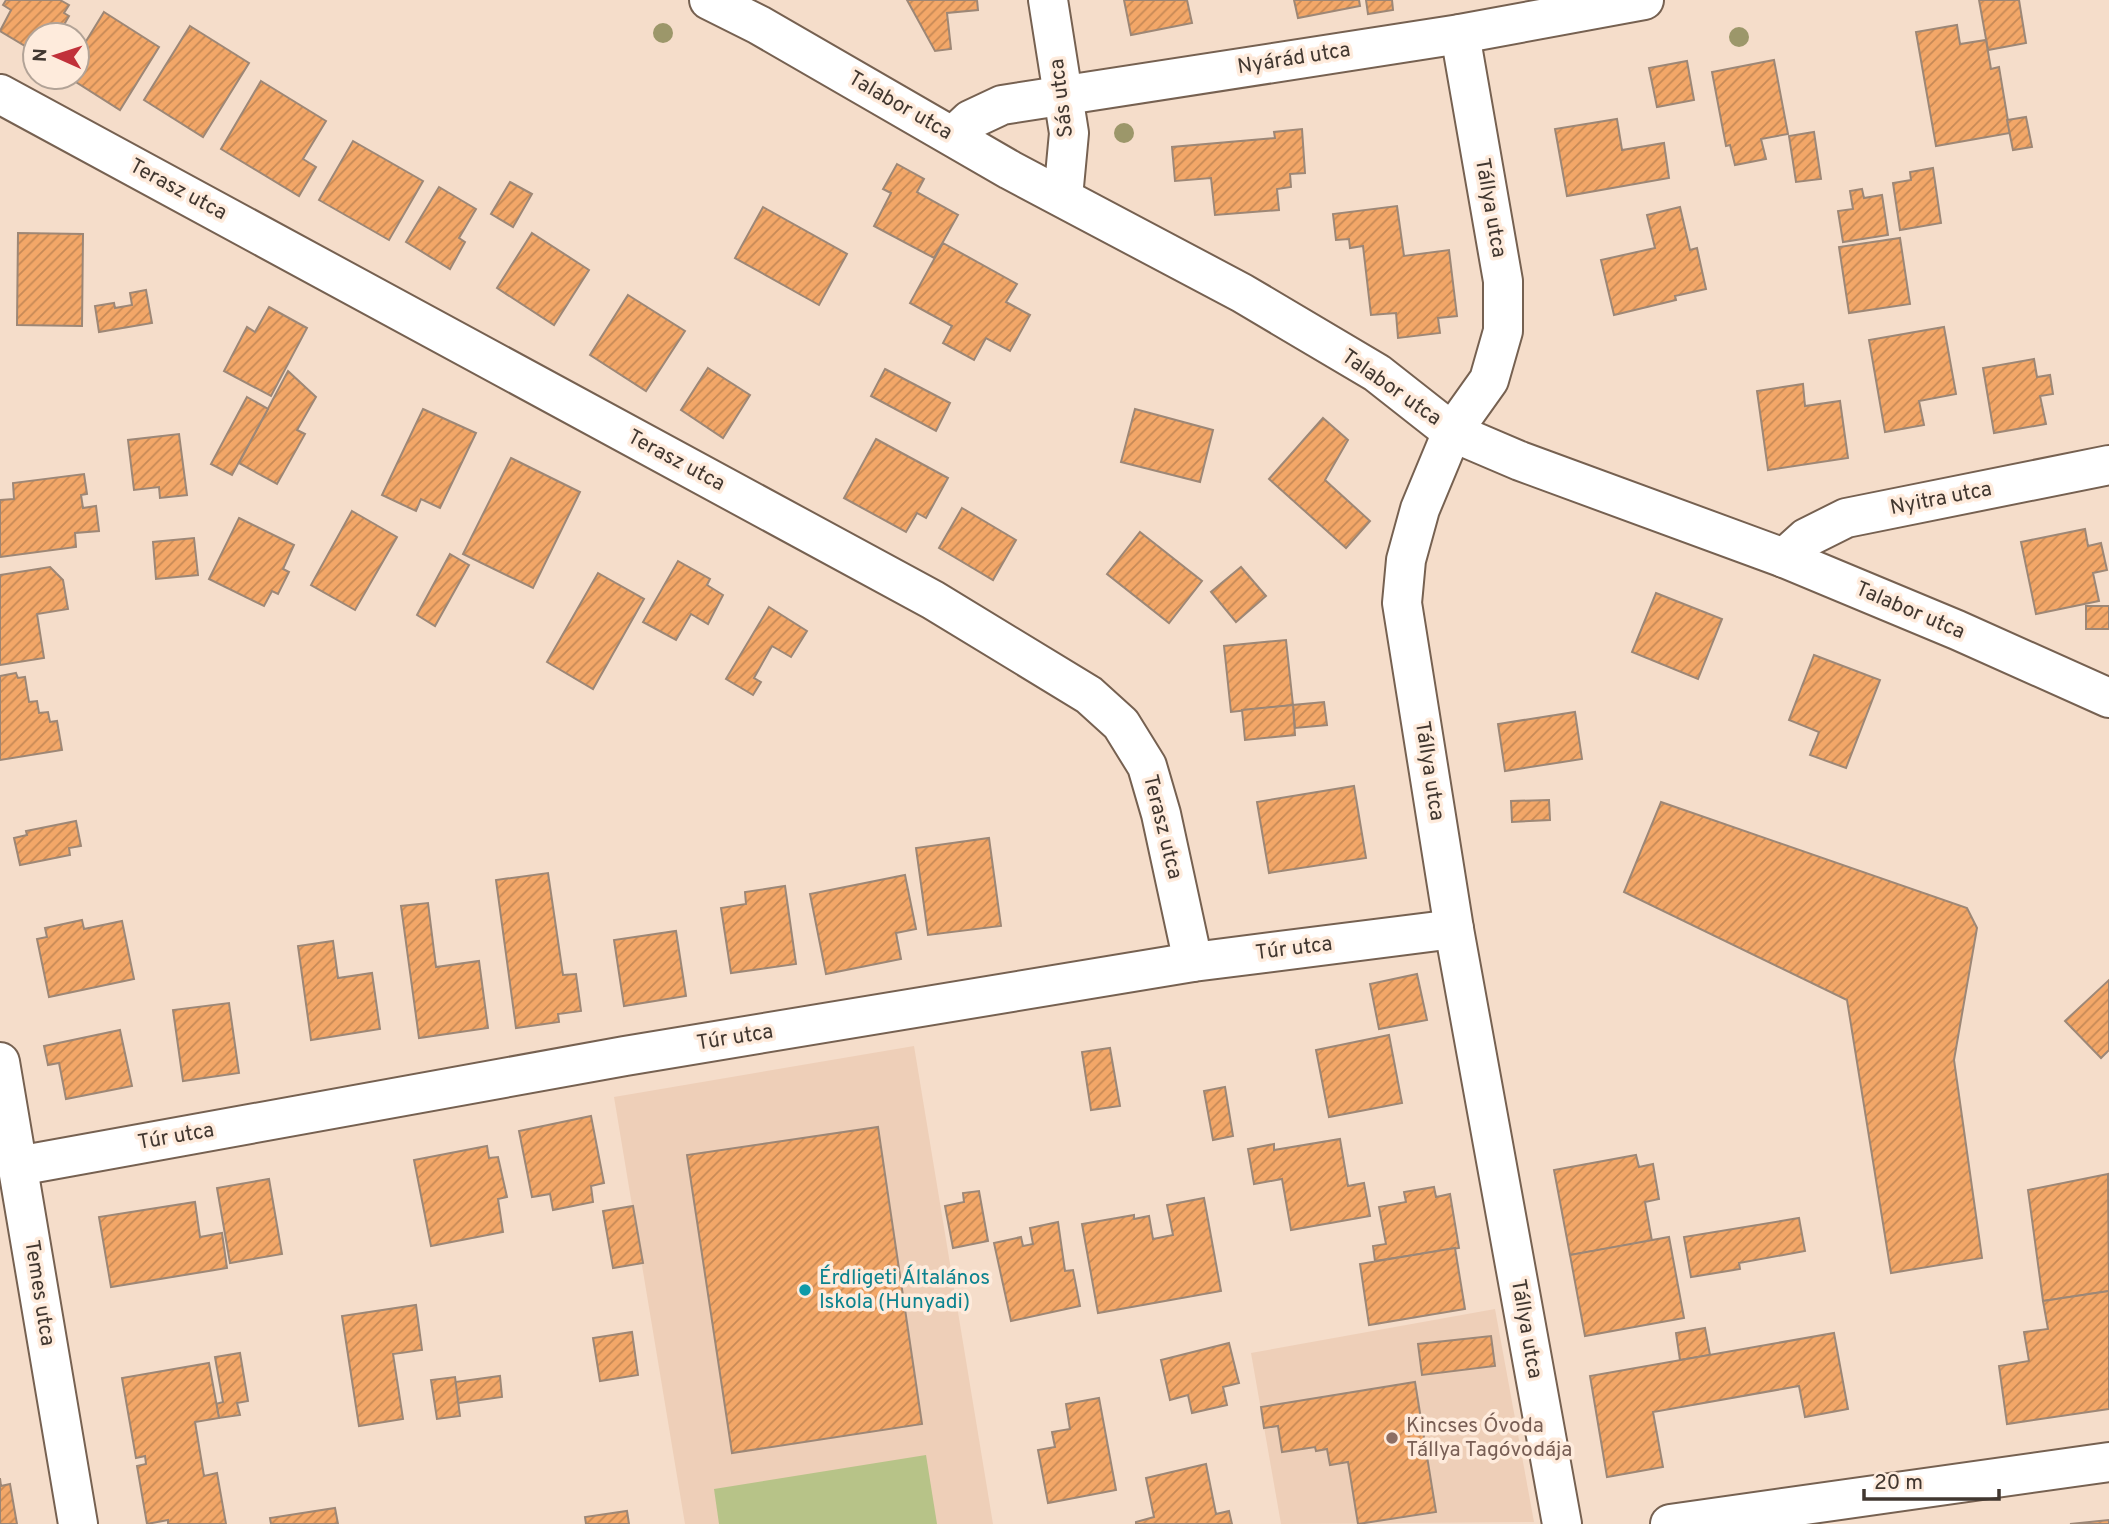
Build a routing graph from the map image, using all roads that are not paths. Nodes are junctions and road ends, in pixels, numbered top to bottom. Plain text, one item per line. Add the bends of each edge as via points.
1 (709, 0) edge
2 (1048, 0) edge
3 (1644, 0) edge
4 (1460, 34) junction
5 (0, 94) edge
6 (1065, 94) junction
7 (953, 136) junction
8 (1063, 197) junction
9 (1452, 432) junction
10 (2109, 466) edge
11 (1784, 558) junction
12 (2109, 698) edge
13 (1454, 929) junction
14 (1193, 962) junction
15 (0, 1062) edge
16 (18, 1166) junction
17 (2109, 1462) edge
18 (78, 1524) edge
19 (1562, 1524) edge
20 (1670, 1524) edge

1 - 7 street, Talabor utca
2 - 6 street, Sás utca
3 - 4 street, Nyárád utca
4 - 6 street, Nyárád utca
4 - 9 street, Tállya utca via 1503,281 1503,331 1489,380
5 - 14 street, Terasz utca via 933,600 1089,695 1121,724 1147,766
6 - 7 street, Nyárád utca via 1002,105 970,120
6 - 8 street, Sás utca via 1069,133
7 - 8 street, Talabor utca
8 - 9 street, Talabor utca via 1242,293 1377,373
9 - 11 street, Talabor utca
9 - 13 street, Tállya utca via 1420,509 1406,560 1402,603
10 - 11 street, Nyitra utca via 1846,518 1807,538
11 - 12 street, Talabor utca
13 - 14 street, Túr utca
13 - 19 street, Tállya utca
14 - 16 street, Túr utca via 625,1056
15 - 16 street, Temes utca
16 - 18 street, Temes utca
17 - 20 street

